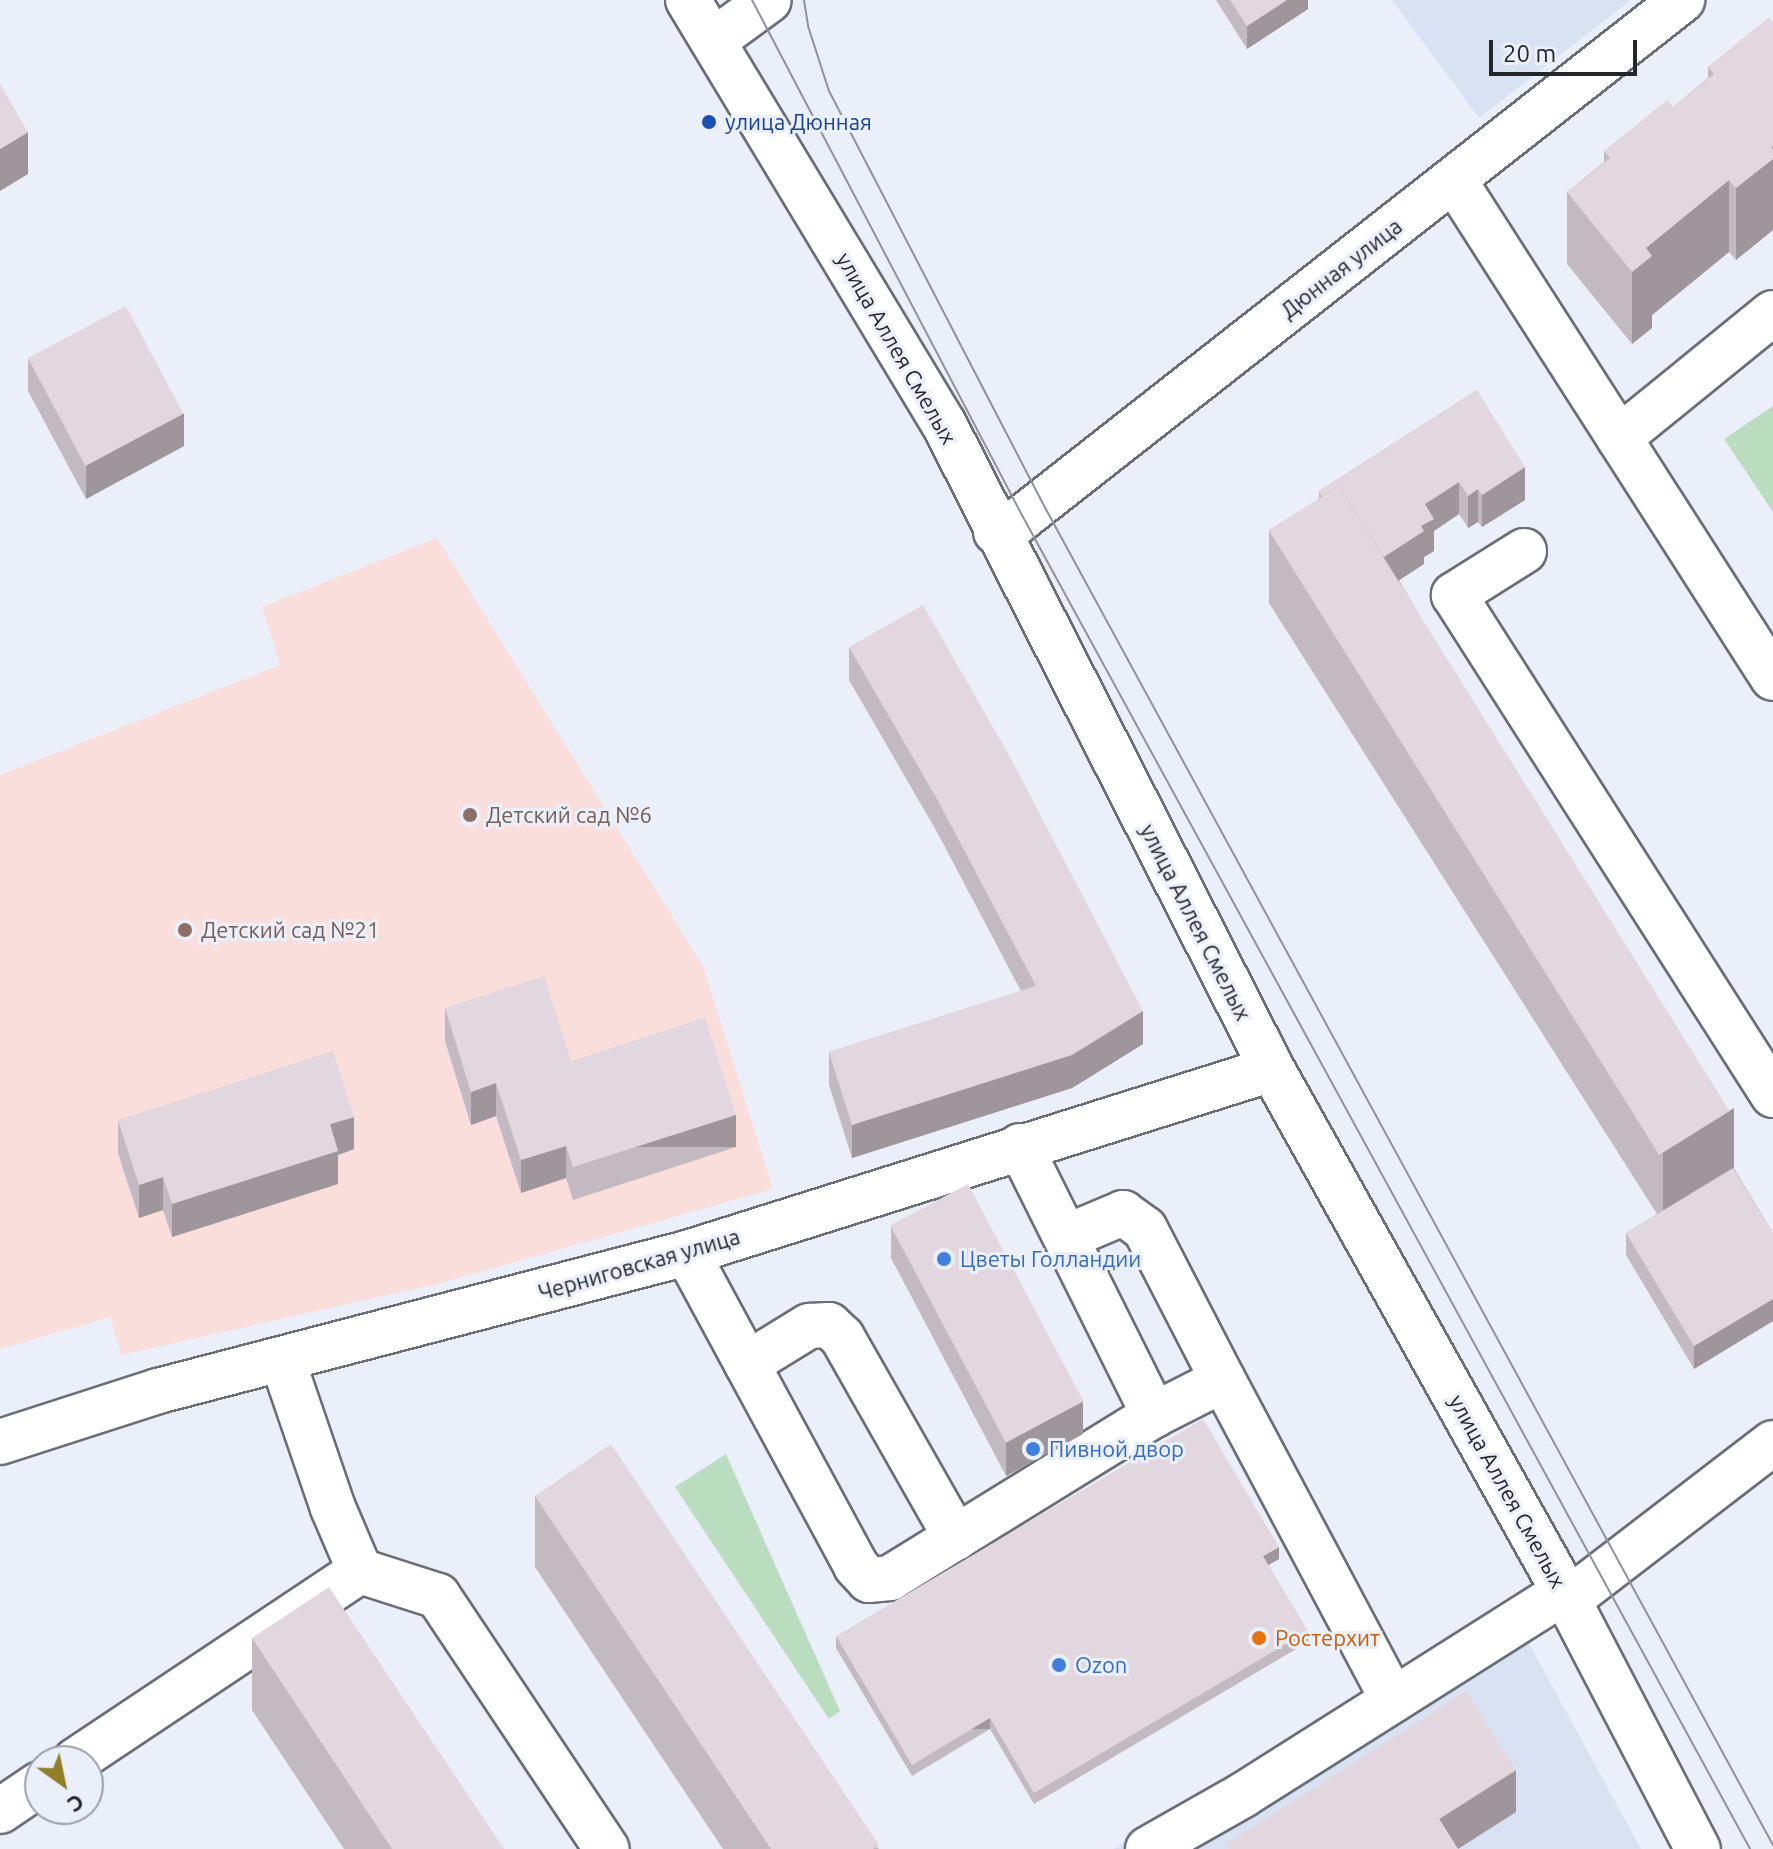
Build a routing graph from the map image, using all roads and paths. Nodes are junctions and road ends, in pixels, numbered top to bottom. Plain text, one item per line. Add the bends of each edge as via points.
1 (688, 0) edge
2 (769, 0) edge
3 (1682, 0) edge
4 (713, 41) junction
5 (1454, 180) junction
6 (1773, 313) edge
7 (1619, 438) junction
8 (996, 532) junction
9 (1524, 551) dead end
10 (1773, 678) edge
11 (1272, 1069) junction
12 (1773, 1095) edge
13 (1020, 1146) junction
14 (1066, 1237) junction
15 (687, 1253) junction
16 (282, 1359) junction
17 (747, 1364) junction
18 (1223, 1380) junction
19 (1154, 1415) junction
20 (0, 1442) edge
21 (1773, 1443) edge
22 (956, 1538) junction
23 (360, 1571) junction
24 (1564, 1592) junction
25 (1393, 1700) junction
26 (99, 1745) edge
27 (24, 1795) edge
28 (0, 1811) edge
29 (607, 1849) edge
30 (1148, 1849) edge
31 (1698, 1849) edge

1 - 4 main road, улица Аллея Смелых
2 - 4 main road
3 - 5 main road, Дюнная улица
4 - 8 main road, улица Аллея Смелых via 944,424
5 - 7 main road
5 - 8 main road, Дюнная улица via 1007,530
6 - 7 main road
7 - 10 main road
8 - 11 main road, улица Аллея Смелых
9 - 12 main road via 1454,595
11 - 13 main road, Черниговская улица
11 - 24 main road, улица Аллея Смелых
13 - 14 main road
13 - 15 main road, Черниговская улица
14 - 18 main road via 1123,1213 1145,1229
14 - 19 main road
15 - 16 main road, Черниговская улица
15 - 17 main road
16 - 20 main road, Черниговская улица via 158,1391
16 - 23 main road
17 - 22 main road via 809,1326 829,1325 842,1337
17 - 22 main road via 856,1566 869,1580 890,1578
18 - 19 main road
18 - 25 main road
19 - 22 main road
21 - 24 main road via 1600,1577 1580,1591
23 - 26 main road
23 - 29 main road via 438,1596
24 - 25 main road
24 - 31 main road, улица Аллея Смелых
25 - 30 main road
27 - 28 main road

